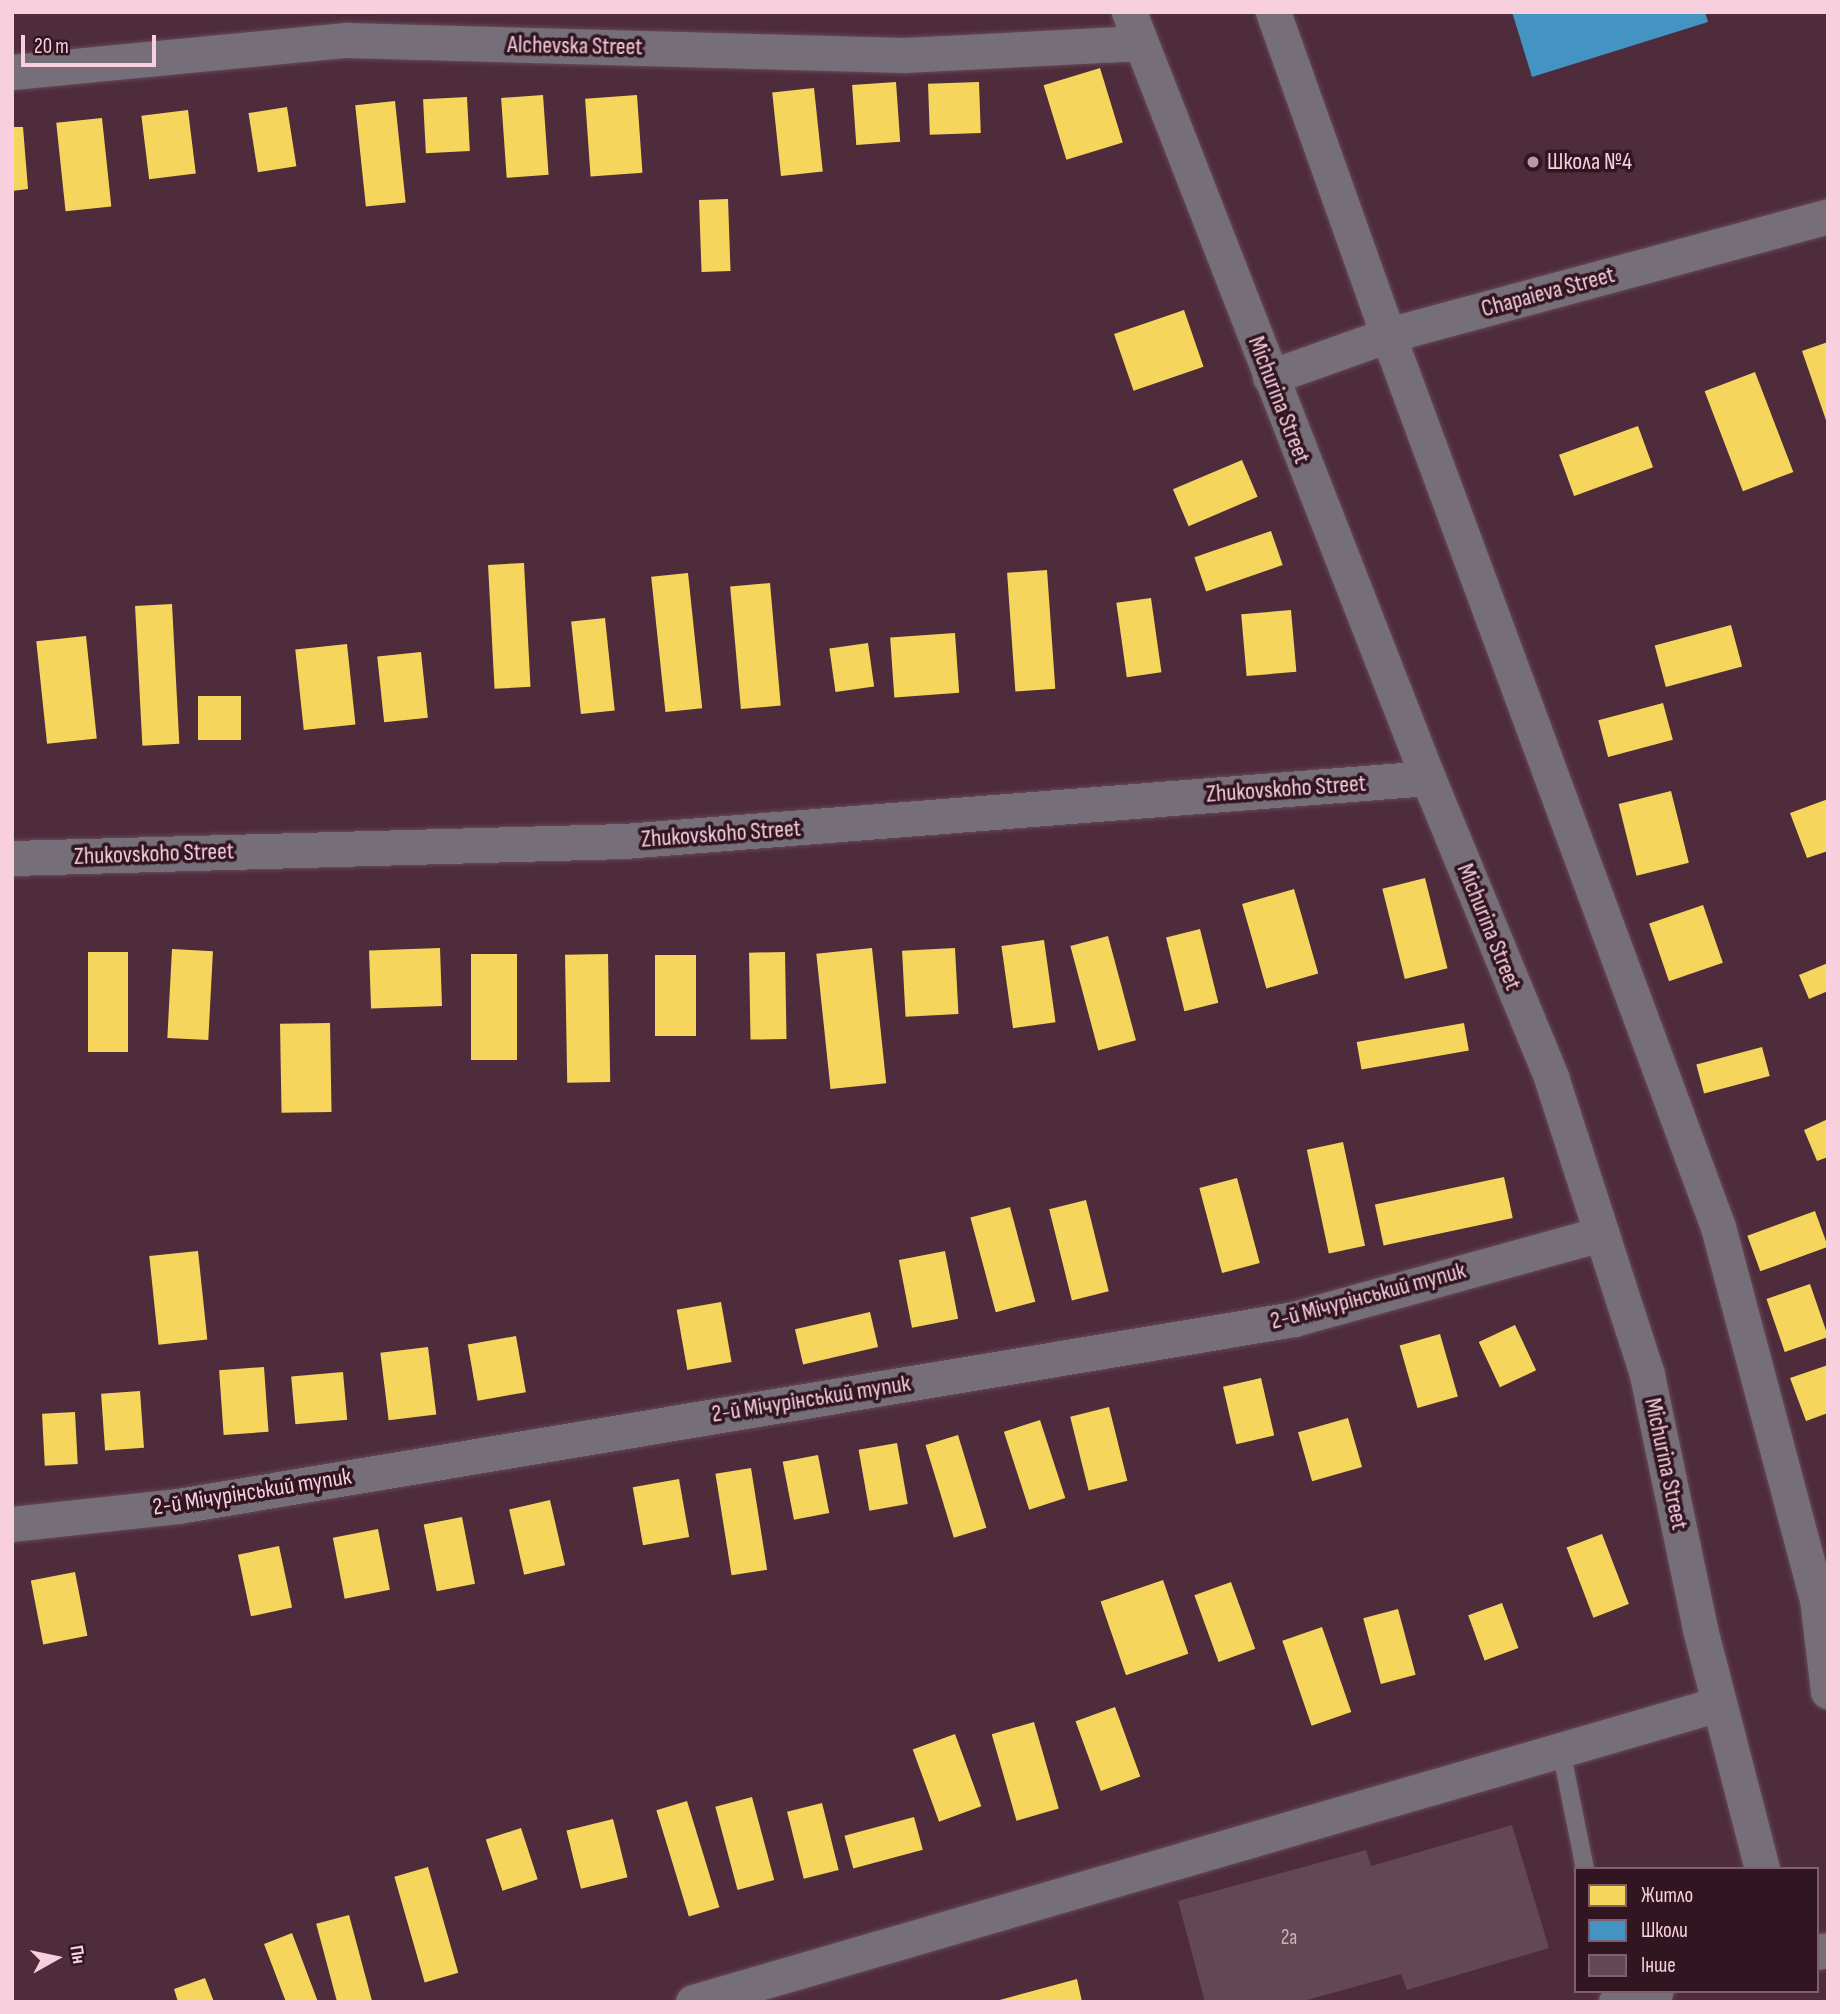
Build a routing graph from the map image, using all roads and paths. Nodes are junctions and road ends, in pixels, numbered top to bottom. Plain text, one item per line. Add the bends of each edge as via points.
1 (1273, 12) edge
2 (1134, 28) edge
3 (12, 72) edge
4 (1828, 216) edge
5 (1388, 335) junction
6 (1270, 377) junction
7 (1428, 778) junction
8 (12, 858) edge
9 (1601, 1234) junction
10 (12, 1524) edge
11 (1828, 1691) edge
12 (1719, 1704) junction
13 (1562, 1750) junction
14 (1585, 1867) edge
15 (1761, 1867) edge
16 (1648, 1993) edge
17 (694, 2002) edge
18 (1614, 2002) edge

1 - 5 street
2 - 3 street, Alchevska Street via 904,55 346,40
2 - 6 street, Michurina Street
4 - 5 street, Chapaieva Street
5 - 6 street, Chapaieva Street
5 - 11 street via 1718,1227 1817,1598
6 - 7 street, Michurina Street
7 - 8 street, Zhukovskoho Street via 624,842
7 - 9 street, Michurina Street via 1551,1077
9 - 10 street, 2-й Мічурінський тупик via 1294,1319 178,1506
9 - 12 street, Michurina Street via 1647,1374
12 - 13 street
12 - 15 street, Michurina Street
13 - 14 lane
13 - 17 street
16 - 18 street

